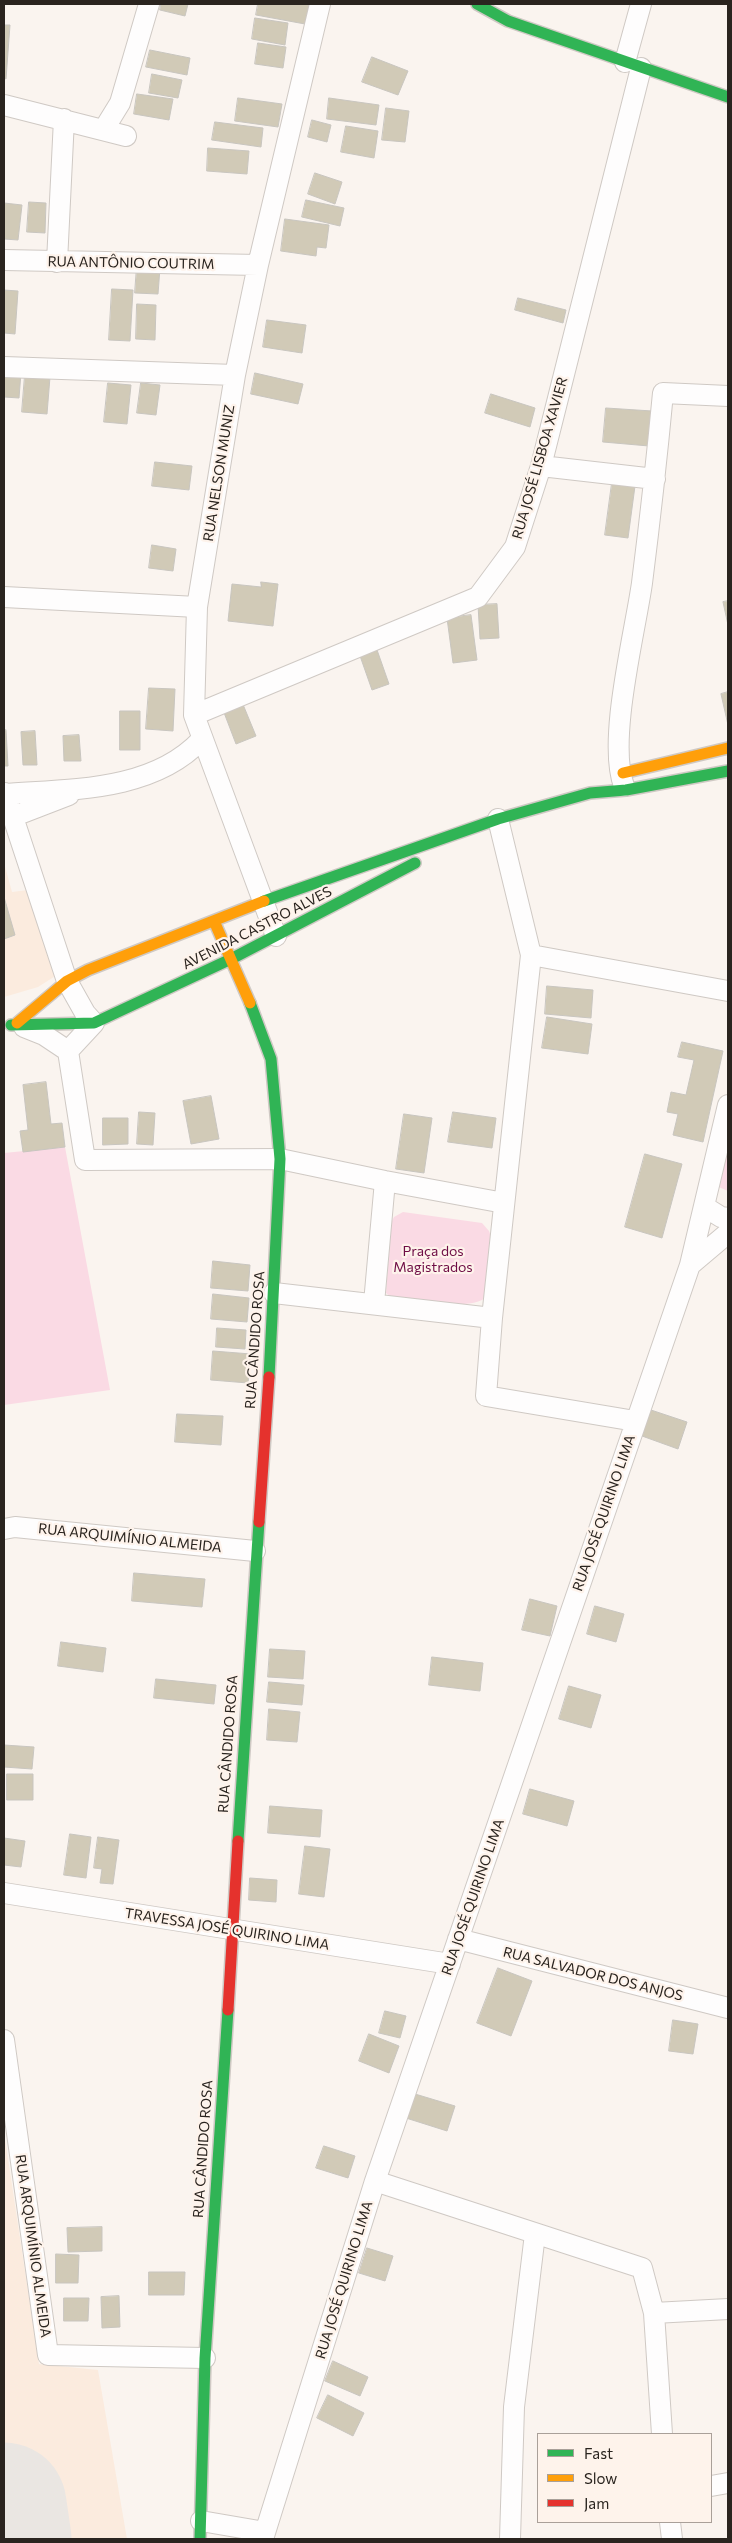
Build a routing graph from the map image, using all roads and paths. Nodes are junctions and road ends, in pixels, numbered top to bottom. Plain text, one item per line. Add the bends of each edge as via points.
1 (149, 4) edge
2 (320, 4) edge
3 (477, 4) edge
4 (641, 4) edge
5 (633, 65) junction
6 (728, 97) edge
7 (4, 105) edge
8 (64, 119) junction
9 (104, 129) junction
10 (126, 136) dead end
11 (4, 260) edge
12 (57, 262) junction
13 (258, 265) junction
14 (4, 367) edge
15 (235, 375) junction
16 (728, 396) edge
17 (541, 466) junction
18 (654, 479) junction
19 (4, 597) edge
20 (197, 607) junction
21 (194, 715) junction
22 (201, 740) junction
23 (728, 748) edge
24 (728, 770) edge
25 (623, 782) junction
26 (87, 788) junction
27 (590, 793) junction
28 (4, 794) edge
29 (12, 817) junction
30 (498, 819) junction
31 (262, 902) junction
32 (214, 921) junction
33 (276, 936) junction
34 (531, 954) junction
35 (231, 959) junction
36 (67, 981) junction
37 (728, 991) edge
38 (94, 1023) junction
39 (11, 1025) edge
40 (68, 1051) junction
41 (728, 1105) edge
42 (280, 1159) junction
43 (385, 1182) junction
44 (504, 1202) junction
45 (705, 1207) junction
46 (728, 1218) edge
47 (728, 1233) edge
48 (690, 1265) junction
49 (274, 1293) junction
50 (374, 1303) junction
51 (492, 1318) junction
52 (635, 1421) junction
53 (4, 1528) edge
54 (256, 1551) junction
55 (4, 1893) edge
56 (231, 1929) junction
57 (458, 1939) junction
58 (450, 1964) junction
59 (728, 2008) edge
60 (4, 2040) edge
61 (375, 2180) junction
62 (535, 2234) junction
63 (728, 2309) edge
64 (654, 2313) junction
65 (205, 2358) junction
66 (662, 2433) edge
67 (728, 2483) edge
68 (712, 2486) edge
69 (670, 2523) edge
70 (201, 2530) edge
71 (264, 2536) edge
72 (510, 2539) edge
73 (672, 2539) edge

1 - 9 street via 120,103
2 - 13 street, RUA NELSON MUNIZ
3 - 5 street via 508,22
4 - 5 street, RUA JOSÉ LISBOA XAVIER
5 - 6 street
5 - 17 street, RUA JOSÉ LISBOA XAVIER
7 - 8 street
8 - 9 street
8 - 12 street
9 - 10 street
11 - 12 street, RUA ANTÔNIO COUTRIM
12 - 13 street, RUA ANTÔNIO COUTRIM
13 - 15 street, RUA NELSON MUNIZ
14 - 15 street
15 - 20 street, RUA NELSON MUNIZ
16 - 18 street via 663,394
17 - 18 street
17 - 21 street, RUA JOSÉ LISBOA XAVIER via 515,547 478,597
18 - 25 street via 620,725
19 - 20 street
20 - 21 street, RUA NELSON MUNIZ
21 - 22 street, RUA NELSON MUNIZ
22 - 26 street via 186,756 145,776
22 - 31 street, RUA NELSON MUNIZ
23 - 25 street, AVENIDA CASTRO ALVES
24 - 25 street, AVENIDA CASTRO ALVES
25 - 27 street, AVENIDA CASTRO ALVES
25 - 27 street, AVENIDA CASTRO ALVES
26 - 28 street
26 - 29 street
27 - 30 street, AVENIDA CASTRO ALVES
28 - 29 street
29 - 36 street
30 - 31 street, AVENIDA CASTRO ALVES
30 - 33 street, AVENIDA CASTRO ALVES
30 - 34 street
31 - 32 street, AVENIDA CASTRO ALVES
31 - 33 street, RUA NELSON MUNIZ
32 - 35 street, RUA CÂNDIDO ROSA
32 - 36 street, AVENIDA CASTRO ALVES
33 - 35 street, AVENIDA CASTRO ALVES
34 - 37 street
34 - 44 street
35 - 38 street, AVENIDA CASTRO ALVES
35 - 42 street, RUA CÂNDIDO ROSA via 271,1059
36 - 38 street
36 - 39 street, AVENIDA CASTRO ALVES
38 - 39 street, AVENIDA CASTRO ALVES
38 - 40 street
39 - 40 street via 44,1036
40 - 42 street via 84,1160
41 - 45 street, RUA JOSÉ QUIRINO LIMA
42 - 43 street
42 - 49 street, RUA CÂNDIDO ROSA
43 - 44 street
43 - 50 street
44 - 51 street
45 - 46 street
45 - 48 street, RUA JOSÉ QUIRINO LIMA
47 - 48 street
48 - 52 street, RUA JOSÉ QUIRINO LIMA
49 - 50 street
49 - 54 street, RUA CÂNDIDO ROSA
50 - 51 street
51 - 52 street via 486,1396
52 - 57 street, RUA JOSÉ QUIRINO LIMA
53 - 54 street, RUA ARQUIMÍNIO ALMEIDA
54 - 56 street, RUA CÂNDIDO ROSA
55 - 56 street, TRAVESSA JOSÉ QUIRINO LIMA
56 - 58 street, TRAVESSA JOSÉ QUIRINO LIMA
56 - 65 street, RUA CÂNDIDO ROSA
57 - 58 street, RUA JOSÉ QUIRINO LIMA
57 - 59 street, RUA SALVADOR DOS ANJOS
58 - 61 street, RUA JOSÉ QUIRINO LIMA
60 - 65 street, RUA ARQUIMÍNIO ALMEIDA via 48,2355
61 - 62 street
61 - 71 street, RUA JOSÉ QUIRINO LIMA
62 - 64 street via 642,2268
62 - 72 street via 514,2407
63 - 64 street
64 - 66 street
65 - 70 street, RUA CÂNDIDO ROSA
67 - 68 street
69 - 73 street
70 - 71 street

